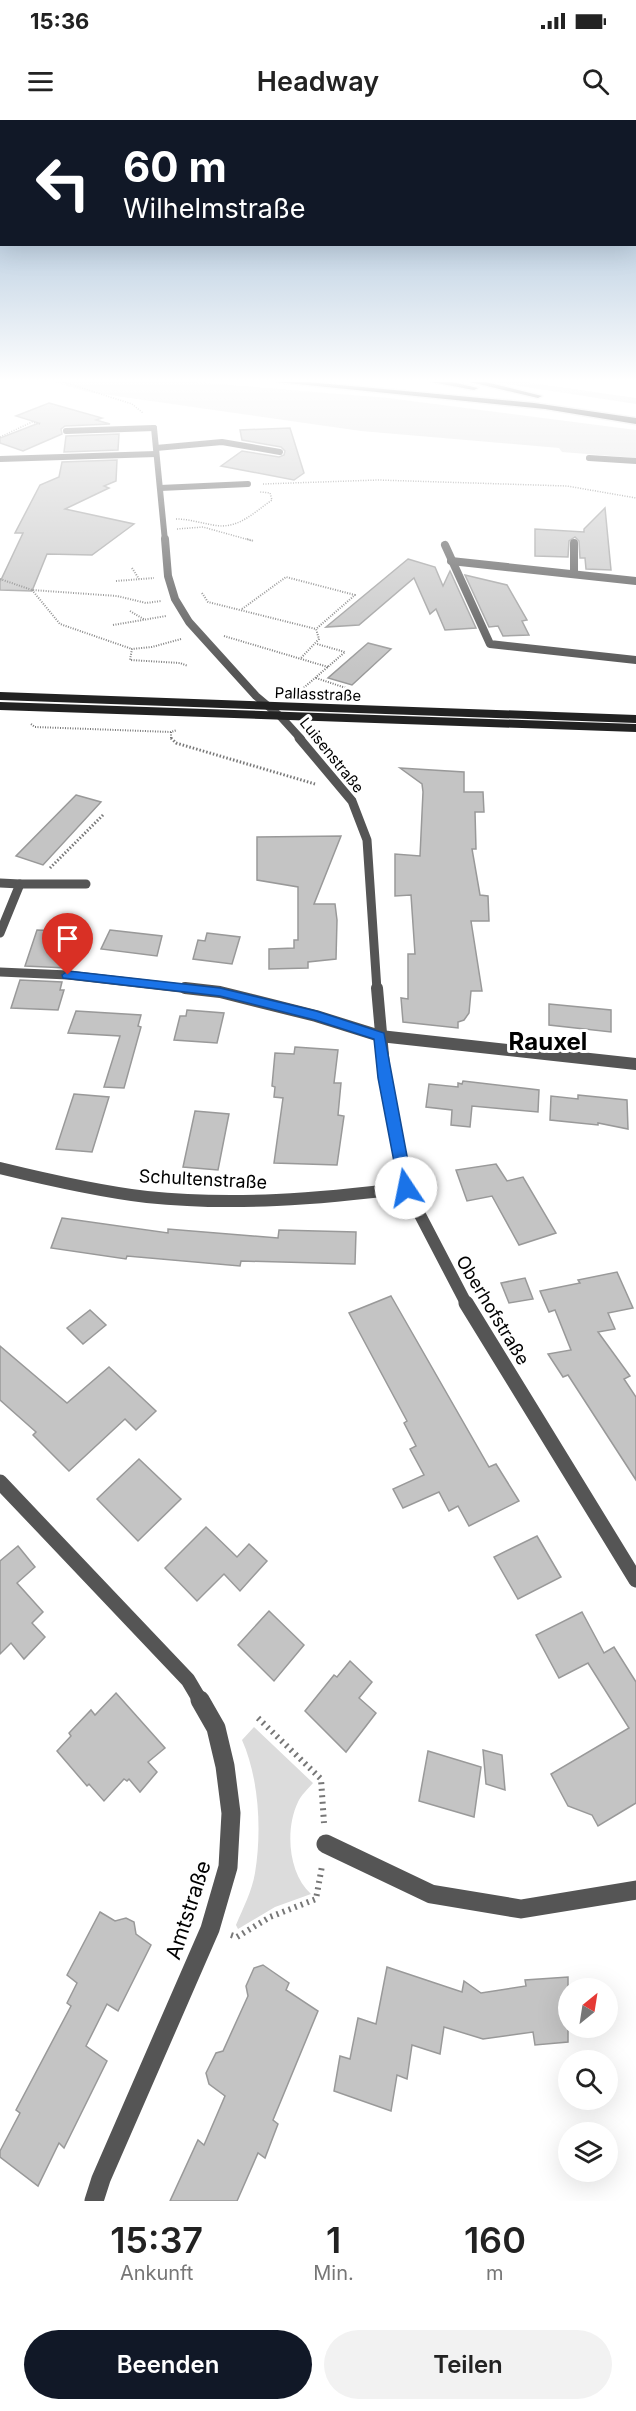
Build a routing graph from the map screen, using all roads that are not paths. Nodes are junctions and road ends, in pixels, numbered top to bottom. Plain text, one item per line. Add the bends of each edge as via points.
1 (159, 479) edge
2 (250, 487) road end
3 (160, 488) junction
4 (574, 543) dead end
5 (445, 545) dead end
6 (451, 561) junction
7 (574, 574) junction
8 (636, 581) edge
9 (636, 660) edge
10 (0, 696) edge
11 (0, 706) edge
12 (268, 706) junction
13 (281, 717) junction
14 (636, 719) edge
15 (636, 728) edge
16 (0, 883) edge
17 (20, 884) junction
18 (86, 884) dead end
19 (0, 933) edge
20 (0, 972) edge
21 (380, 1036) junction
22 (636, 1064) edge
23 (0, 1168) edge
24 (406, 1188) junction
25 (0, 1482) edge
26 (636, 1580) edge
27 (326, 1844) road end
28 (636, 1890) edge
29 (94, 2201) edge

1 - 3 street, Luisenstraße
2 - 3 street
3 - 12 street, Luisenstraße via 168,576 175,599 201,636
4 - 7 street
5 - 6 street
6 - 7 street
6 - 9 street via 490,644
7 - 8 street
10 - 12 main road, Pallasstraße
11 - 13 main road, Pallasstraße
12 - 13 street, Luisenstraße
12 - 14 main road, Pallasstraße
13 - 15 main road, Pallasstraße
13 - 21 street, Luisenstraße via 352,801 367,840
16 - 17 street
17 - 18 street
17 - 19 street
20 - 21 street via 68,975 220,992
21 - 22 street
21 - 24 street, Oberhofstraße
23 - 24 street, Schultenstraße via 115,1192 180,1198 313,1199
24 - 26 street, Oberhofstraße via 465,1302
25 - 29 street, Amtstraße via 188,1680 216,1728 231,1813 228,1867 210,1929
27 - 28 street via 431,1894 521,1909

